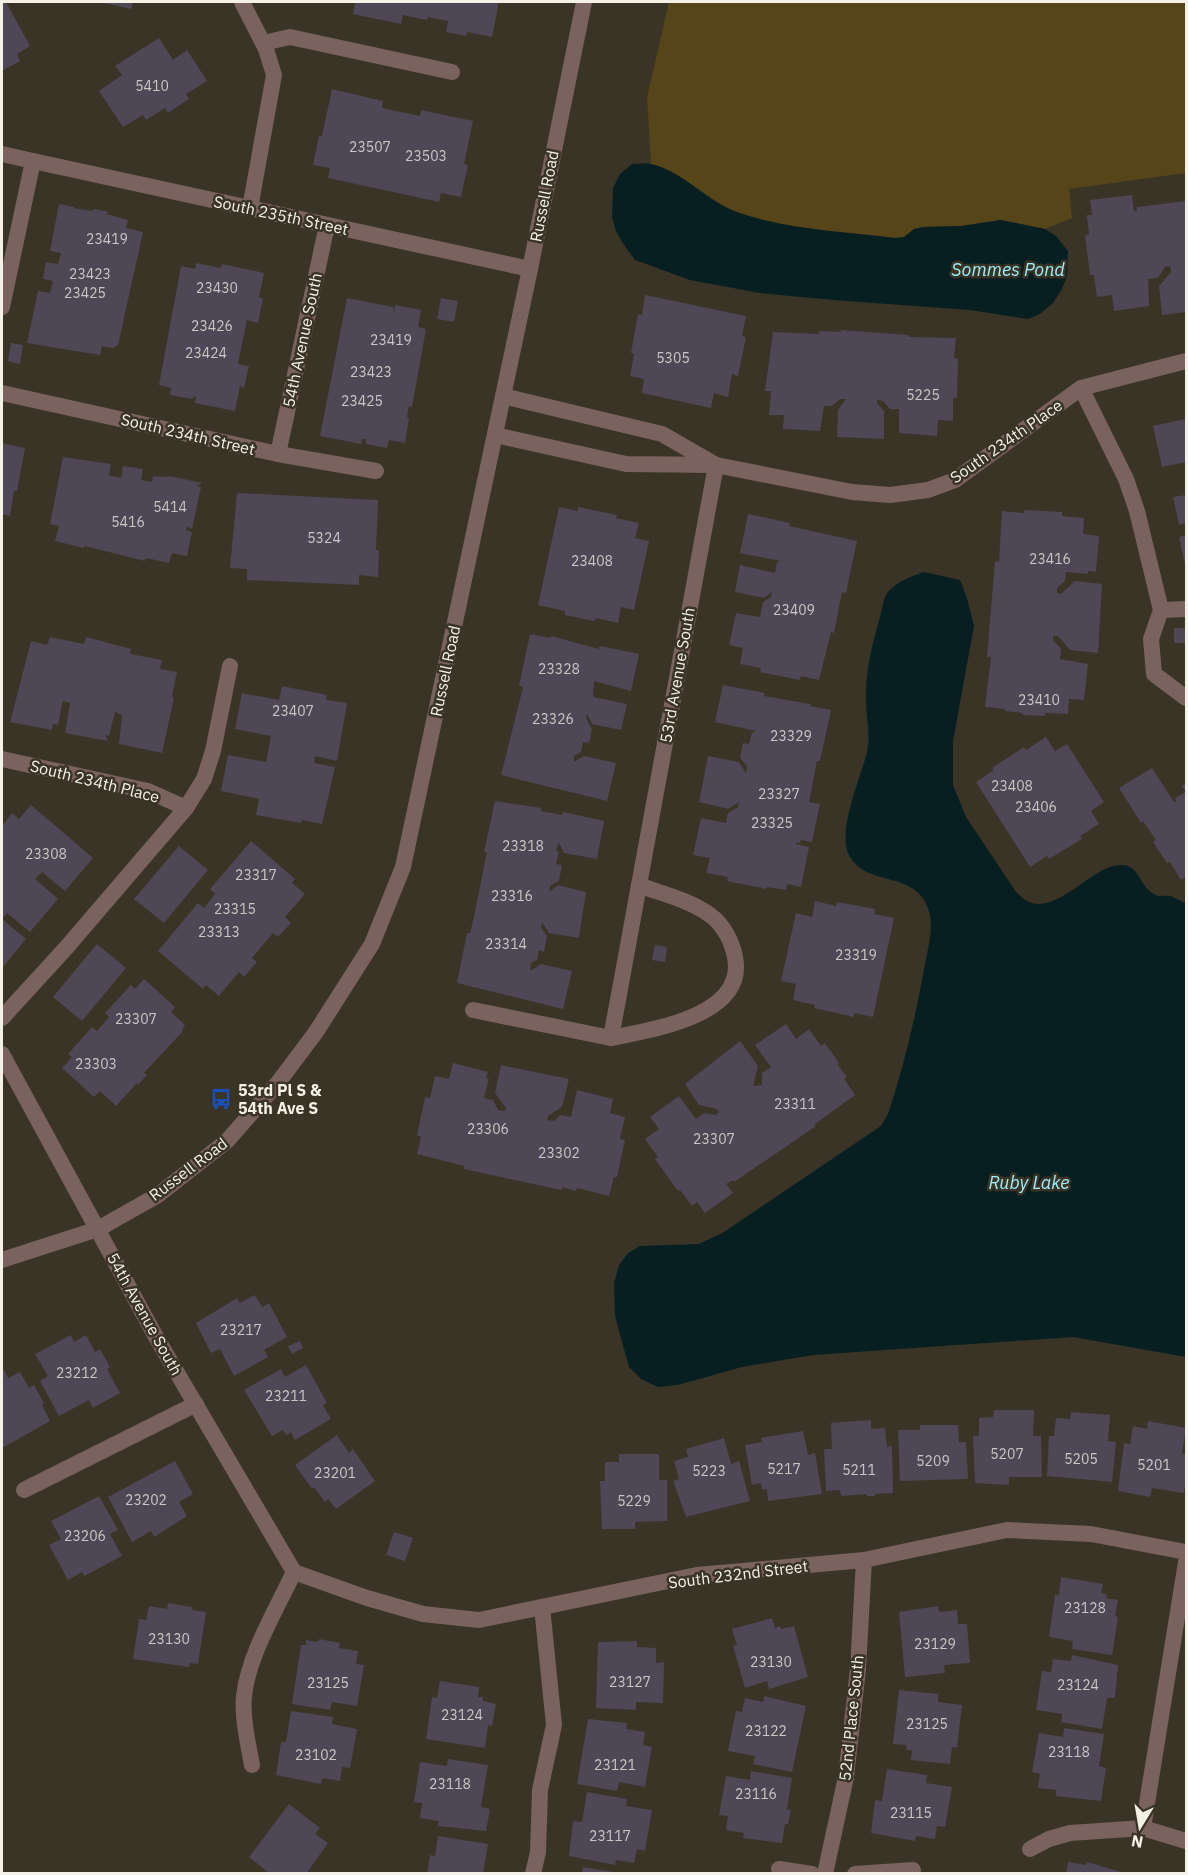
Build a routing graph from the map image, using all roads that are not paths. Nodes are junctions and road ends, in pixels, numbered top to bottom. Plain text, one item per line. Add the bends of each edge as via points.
1 (242, 2) edge
2 (584, 2) edge
3 (263, 43) junction
4 (452, 72) dead end
5 (2, 154) edge
6 (33, 161) junction
7 (250, 208) junction
8 (327, 225) junction
9 (530, 269) junction
10 (2, 307) edge
11 (1186, 361) edge
12 (1081, 388) junction
13 (2, 393) edge
14 (503, 396) junction
15 (495, 435) junction
16 (278, 454) junction
17 (716, 465) junction
18 (376, 471) dead end
19 (1186, 609) edge
20 (1161, 610) junction
21 (230, 666) dead end
22 (1186, 698) edge
23 (2, 759) edge
24 (186, 808) junction
25 (639, 885) junction
26 (473, 1010) dead end
27 (2, 1018) edge
28 (611, 1038) junction
29 (2, 1054) edge
30 (98, 1228) junction
31 (2, 1260) edge
32 (196, 1404) junction
33 (24, 1490) dead end
34 (1186, 1552) edge
35 (864, 1560) junction
36 (1186, 1562) edge
37 (294, 1572) junction
38 (542, 1607) junction
39 (252, 1765) dead end
40 (1143, 1828) junction
41 (1186, 1841) edge
42 (1030, 1849) dead end
43 (779, 1869) dead end
44 (913, 1870) dead end
45 (533, 1874) edge
46 (812, 1874) edge
47 (825, 1874) edge
48 (855, 1874) edge

1 - 3 street
2 - 9 street, Russell Road
3 - 4 street via 290,37
3 - 7 street via 274,75
5 - 6 street, South 235th Street
6 - 7 street, South 235th Street
6 - 10 street
7 - 8 street, South 235th Street
8 - 9 street, South 235th Street
8 - 16 street, 54th Avenue South
9 - 14 street, Russell Road
11 - 12 street
12 - 17 street, South 234th Place via 955,480 928,490 890,495 852,492
12 - 20 street via 1134,500
13 - 16 street, South 234th Street
14 - 15 street, Russell Road
14 - 17 street, South 234th Place via 662,434
15 - 17 street, South 234th Place via 626,464
15 - 30 street, Russell Road via 403,867 372,944 316,1032 227,1141 158,1195
16 - 18 street, South 234th Street
17 - 25 street, 53rd Avenue South
19 - 20 street
20 - 22 street via 1151,639 1154,674
21 - 24 street via 213,751 204,779
23 - 24 street, South 234th Place via 148,791
24 - 27 street
25 - 28 street, 53rd Avenue South
25 - 28 street via 709,914 733,948 737,965 733,985 721,999 697,1015 664,1028
26 - 28 street
29 - 30 street, 54th Avenue South
30 - 31 street, Russell Road
30 - 32 street, 54th Avenue South
32 - 33 street
32 - 37 street, 54th Avenue South
34 - 35 street, South 232nd Street via 1091,1534 1007,1530
35 - 38 street, South 232nd Street via 697,1575
35 - 47 street, 52nd Place South via 858,1669 846,1777
36 - 40 street
37 - 38 street, South 232nd Street via 423,1614 479,1620
37 - 39 street via 255,1654 244,1696
38 - 45 street via 554,1725 540,1790 538,1852
40 - 41 street
40 - 42 street via 1070,1833
43 - 46 street
44 - 48 street

